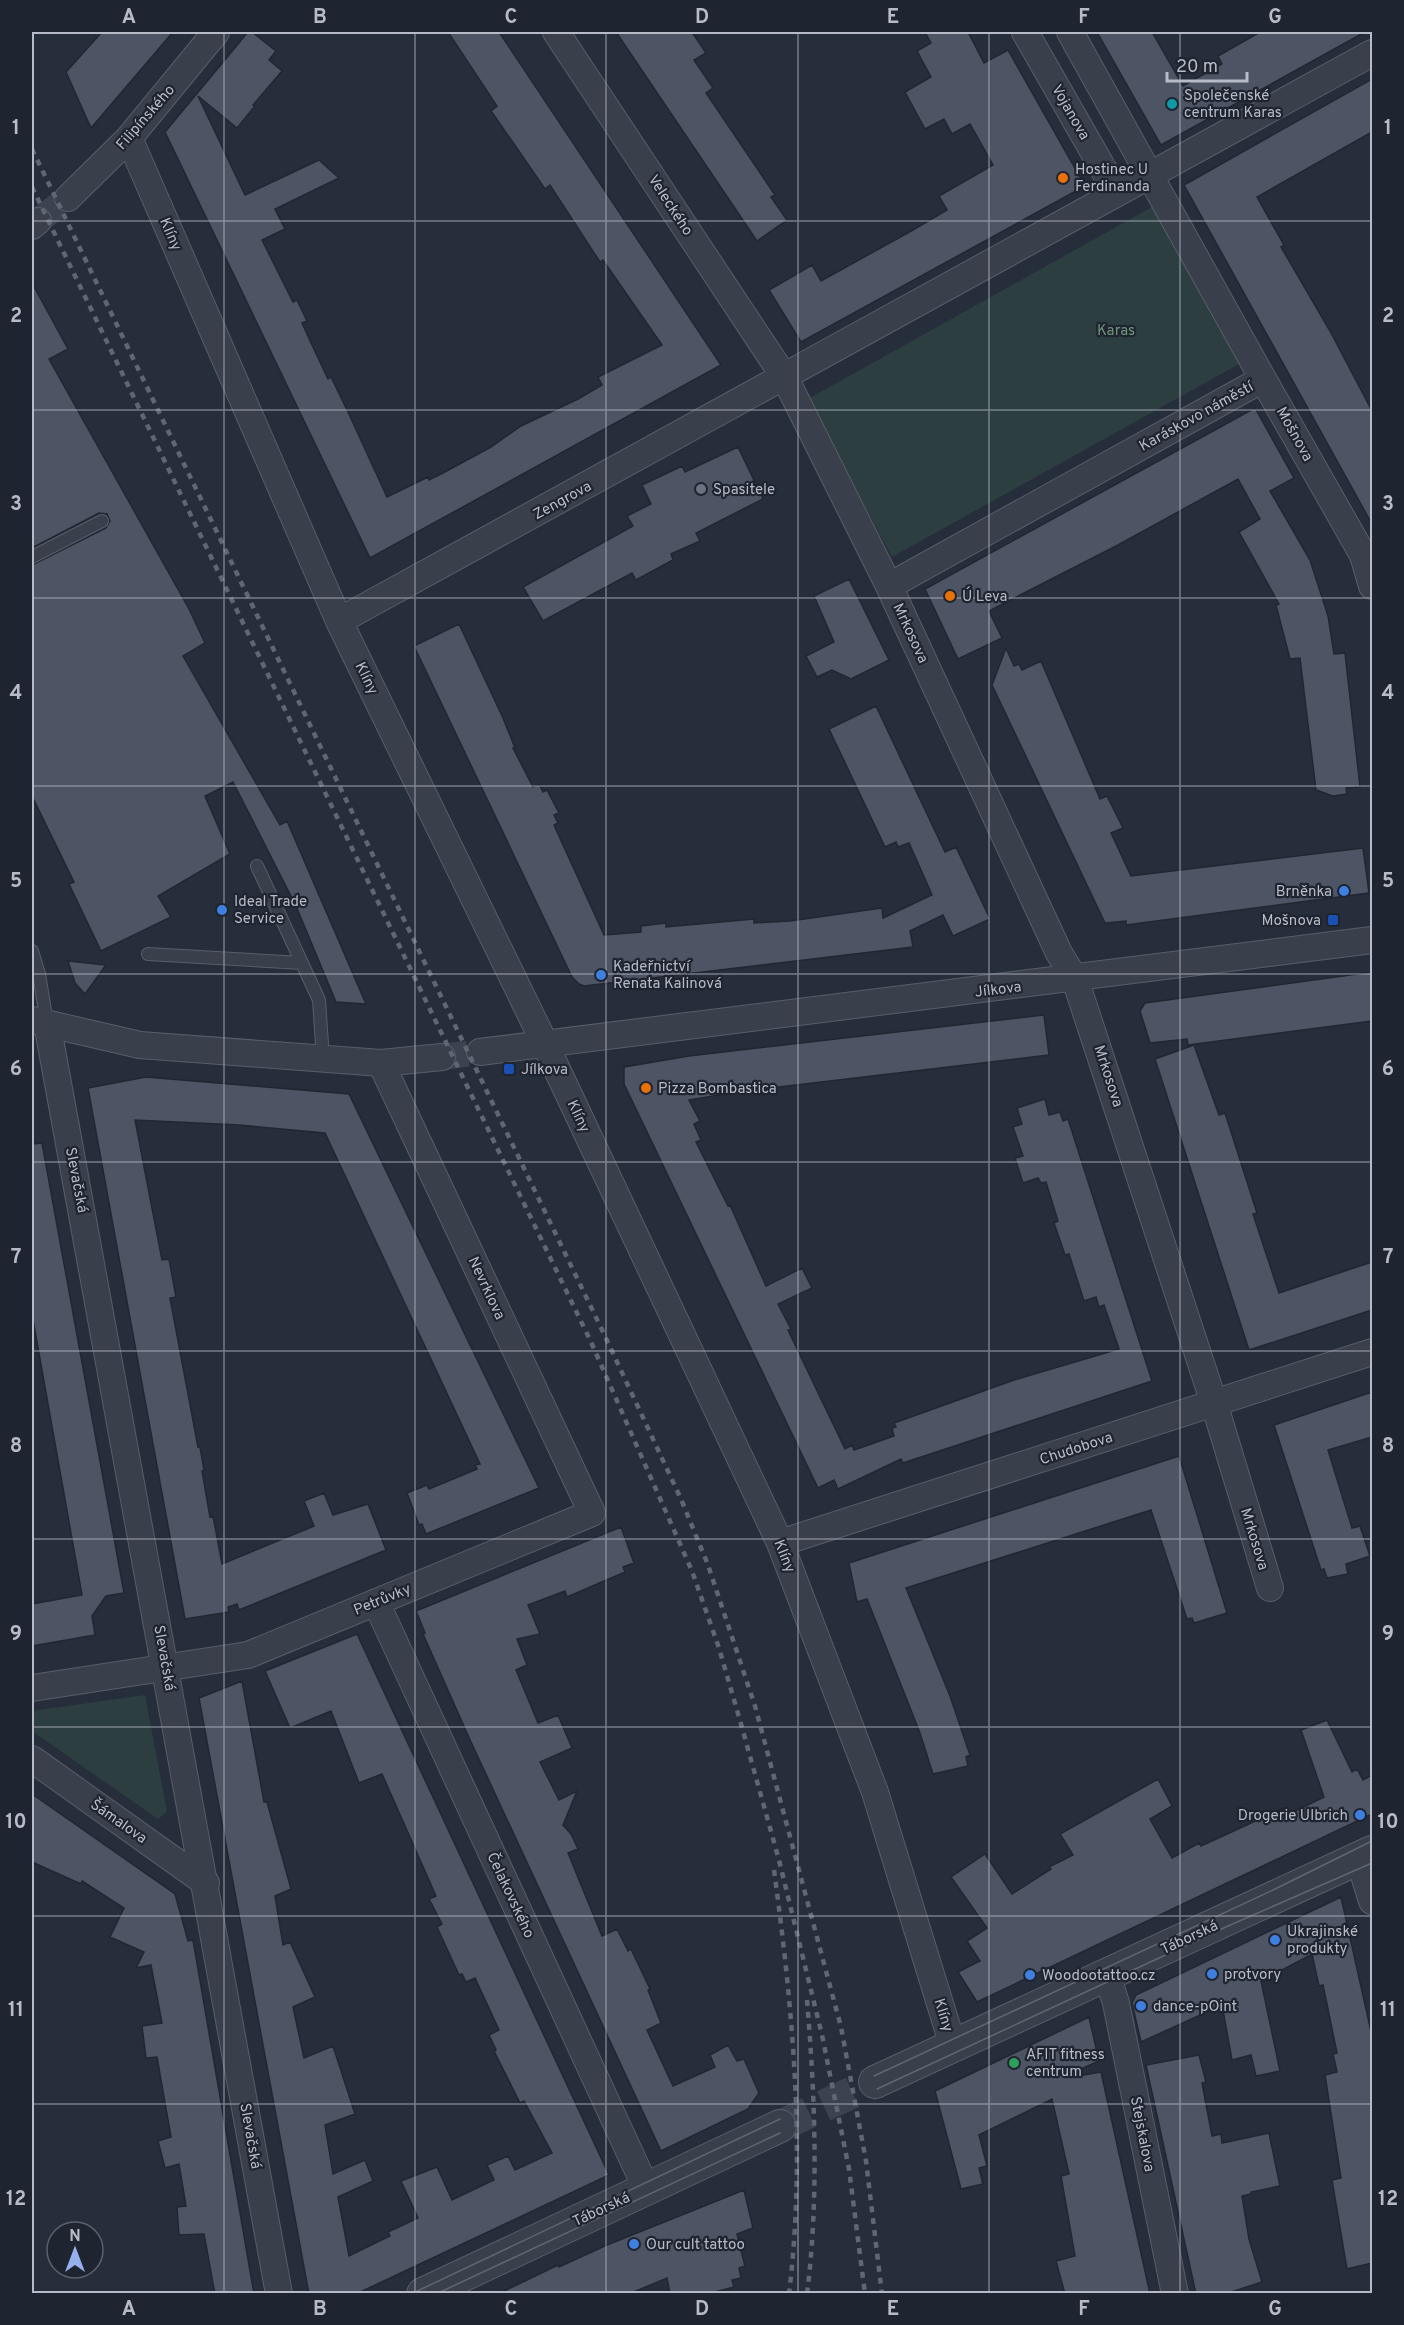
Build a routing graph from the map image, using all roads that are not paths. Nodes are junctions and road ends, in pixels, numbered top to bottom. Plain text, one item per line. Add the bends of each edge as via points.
1 (216, 32) edge
2 (556, 32) edge
3 (1025, 32) edge
4 (1070, 32) edge
5 (1372, 53) edge
6 (129, 138) junction
7 (1151, 175) junction
8 (1117, 193) junction
9 (68, 198) tunnel mouth
10 (785, 378) junction
11 (1263, 378) junction
12 (102, 521) dead end
13 (1368, 553) edge
14 (32, 557) edge
15 (1372, 585) edge
16 (889, 586) junction
17 (339, 621) junction
18 (257, 866) dead end
19 (1372, 940) edge
20 (32, 951) edge
21 (147, 954) dead end
22 (302, 963) junction
23 (1075, 979) junction
24 (40, 1021) edge
25 (545, 1044) junction
26 (480, 1052) tunnel mouth
27 (442, 1057) tunnel mouth
28 (323, 1059) junction
29 (381, 1063) junction
30 (1372, 1352) edge
31 (1214, 1403) junction
32 (592, 1513) joint
33 (780, 1543) junction
34 (1270, 1588) dead end
35 (376, 1602) junction
36 (167, 1668) junction
37 (32, 1688) edge
38 (32, 1759) edge
39 (1366, 1855) edge
40 (206, 1883) junction
41 (1372, 1901) edge
42 (1107, 1975) junction
43 (953, 2046) junction
44 (875, 2082) tunnel mouth
45 (780, 2126) tunnel mouth
46 (646, 2188) junction
47 (279, 2294) edge
48 (423, 2294) edge
49 (1175, 2294) edge

1 - 6 street, Filipínského
2 - 10 street, Veleckého
3 - 8 street, Vojanova
4 - 7 street
5 - 7 street
6 - 9 street, Filipínského
6 - 17 street, Klíny
7 - 8 street
7 - 11 street, Karáskovo náměstí
8 - 10 street
10 - 16 street
10 - 17 street, Zengrova
11 - 13 street, Mošnova
11 - 16 street, Karáskovo náměstí
12 - 14 lane
13 - 15 street, Mošnova
16 - 23 street, Mrkosova via 1059,953
17 - 25 street, Klíny
18 - 22 lane
19 - 23 street, Jílkova
20 - 24 lane via 39,974
21 - 22 lane
22 - 28 lane via 319,1000
23 - 25 street, Jílkova
23 - 31 street, Mrkosova
24 - 28 street via 140,1045
24 - 36 street, Slevačská
25 - 26 street, Jílkova
25 - 33 street, Klíny
27 - 29 street
28 - 29 street
29 - 32 street, Nevrklova
30 - 31 street, Chudobova
31 - 33 street, Chudobova
31 - 34 street, Mrkosova
32 - 35 street, Petrůvky
33 - 43 street, Klíny via 875,1792
35 - 36 street, Petrůvky via 248,1654
35 - 46 street, Čelakovského
36 - 37 street
36 - 40 street, Slevačská
38 - 40 street, Šámalova
39 - 41 street
39 - 42 street, Táborská
40 - 47 street, Slevačská
42 - 43 street, Táborská
42 - 49 street, Stejskalova
43 - 44 street, Táborská
45 - 46 street, Táborská
46 - 48 street, Táborská

